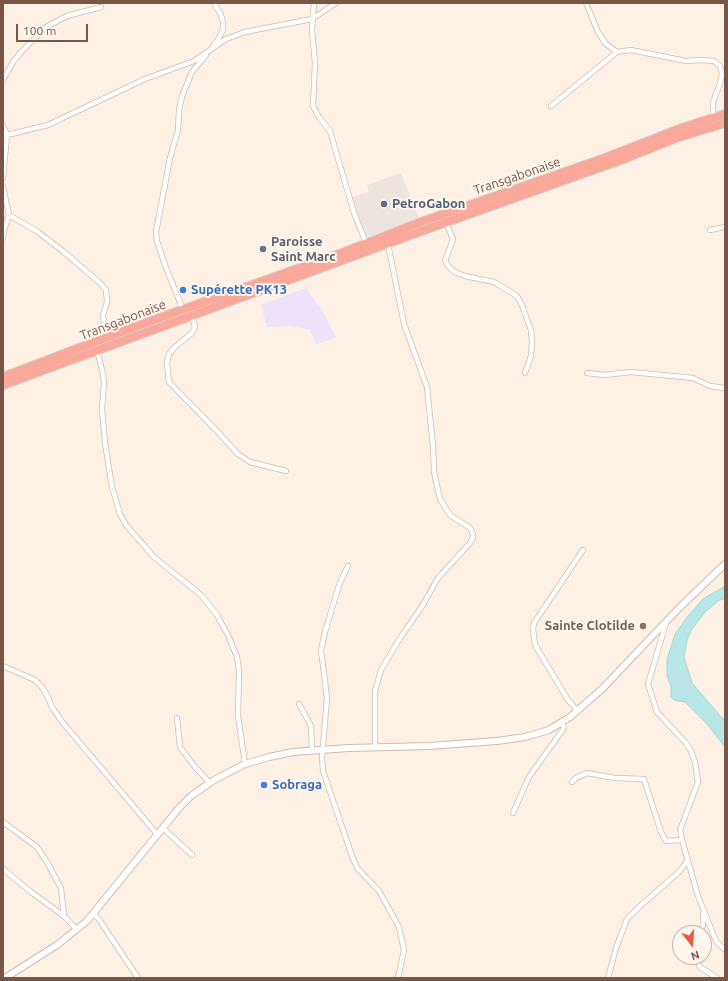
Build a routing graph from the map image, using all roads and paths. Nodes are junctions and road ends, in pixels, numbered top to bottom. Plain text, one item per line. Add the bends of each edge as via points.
1 (214, 3) edge
2 (314, 3) edge
3 (336, 3) edge
4 (586, 3) edge
5 (101, 7) dead end
6 (312, 19) junction
7 (208, 51) junction
8 (617, 52) junction
9 (3, 80) edge
10 (551, 106) dead end
11 (725, 114) edge
12 (713, 118) junction
13 (725, 123) edge
14 (3, 124) edge
15 (5, 136) edge
16 (3, 178) edge
17 (3, 187) edge
18 (9, 215) junction
19 (446, 222) junction
20 (725, 227) edge
21 (710, 230) dead end
22 (3, 238) edge
23 (366, 243) junction
24 (388, 244) junction
25 (184, 310) junction
26 (192, 315) junction
27 (108, 338) junction
28 (97, 350) junction
29 (525, 373) dead end
30 (587, 373) dead end
31 (3, 377) edge
32 (3, 384) edge
33 (725, 388) edge
34 (286, 471) dead end
35 (583, 550) dead end
36 (725, 564) edge
37 (348, 566) dead end
38 (667, 621) junction
39 (3, 666) edge
40 (299, 704) dead end
41 (578, 711) junction
42 (177, 718) dead end
43 (562, 722) junction
44 (375, 747) junction
45 (322, 749) junction
46 (312, 750) junction
47 (245, 764) junction
48 (572, 782) dead end
49 (210, 783) junction
50 (513, 813) dead end
51 (3, 822) edge
52 (163, 828) junction
53 (157, 834) junction
54 (682, 840) junction
55 (192, 855) dead end
56 (688, 860) junction
57 (3, 869) edge
58 (704, 910) junction
59 (93, 914) junction
60 (64, 916) junction
61 (703, 925) edge
62 (77, 930) junction
63 (725, 950) edge
64 (699, 965) edge
65 (5, 978) edge
66 (138, 978) edge
67 (398, 978) edge
68 (608, 978) edge
69 (717, 978) edge

1 - 7 street via 221,15 222,29 220,38
2 - 6 street
3 - 6 street
4 - 8 street via 598,32 606,44
5 - 9 street via 67,16 46,27 13,62
6 - 7 street via 245,32 226,39
6 - 23 street via 315,63 313,106 330,131 354,213
7 - 15 street via 194,60 48,125
7 - 25 street via 192,72 182,96 178,130 156,232 163,259
8 - 10 street
8 - 12 street via 631,50 686,61 714,61 720,66 722,74 713,102
11 - 12 highway, Transgabonaise
12 - 23 highway, Transgabonaise
13 - 19 highway, Transgabonaise via 676,138
14 - 15 street
15 - 16 street
17 - 18 street
18 - 22 street
18 - 27 street via 38,232 64,252 106,290 107,302 103,315
19 - 24 highway, Transgabonaise
19 - 29 street via 453,239 445,261 450,268 466,276 494,282 517,296 521,303 532,342
20 - 21 street
23 - 25 highway, Transgabonaise
24 - 26 highway, Transgabonaise
24 - 44 street via 404,324 427,387 434,472 440,500 450,515 470,528 473,538 438,578 381,670 375,691
25 - 27 highway, Transgabonaise
26 - 28 highway, Transgabonaise
26 - 34 street via 195,327 192,333 169,354 169,382 238,454 250,462
27 - 31 highway, Transgabonaise
28 - 32 highway, Transgabonaise
28 - 47 street via 104,383 102,409 105,443 112,487 120,514 126,525 154,557 201,595 217,615 228,635 237,657 239,671 238,716
30 - 33 street via 605,375 631,372 693,378 710,386
35 - 41 street via 534,623 533,629 535,645 568,700
36 - 38 street
37 - 45 street via 339,584 321,650 327,698
38 - 41 street
38 - 54 street via 648,684 657,712 686,743 695,762 698,782 680,830
39 - 53 street via 35,680 41,686 62,722
40 - 46 street via 311,726
41 - 43 street
42 - 49 street via 180,747
43 - 44 street via 542,732 512,740
43 - 50 street via 564,728 529,778
44 - 45 street
45 - 46 street
45 - 67 street via 323,771 357,868 379,891 403,939 404,950
46 - 47 street via 278,755
47 - 49 street
48 - 54 street via 588,773 615,778 644,779 666,841
49 - 52 street via 191,796
51 - 60 street via 38,847 61,888
52 - 53 street
52 - 55 street
53 - 59 street
54 - 56 street
56 - 58 street
56 - 68 street via 679,872 627,919
57 - 60 street
58 - 61 street
58 - 63 street via 716,941
59 - 62 street
59 - 66 street
60 - 62 street
62 - 65 street
64 - 69 street

